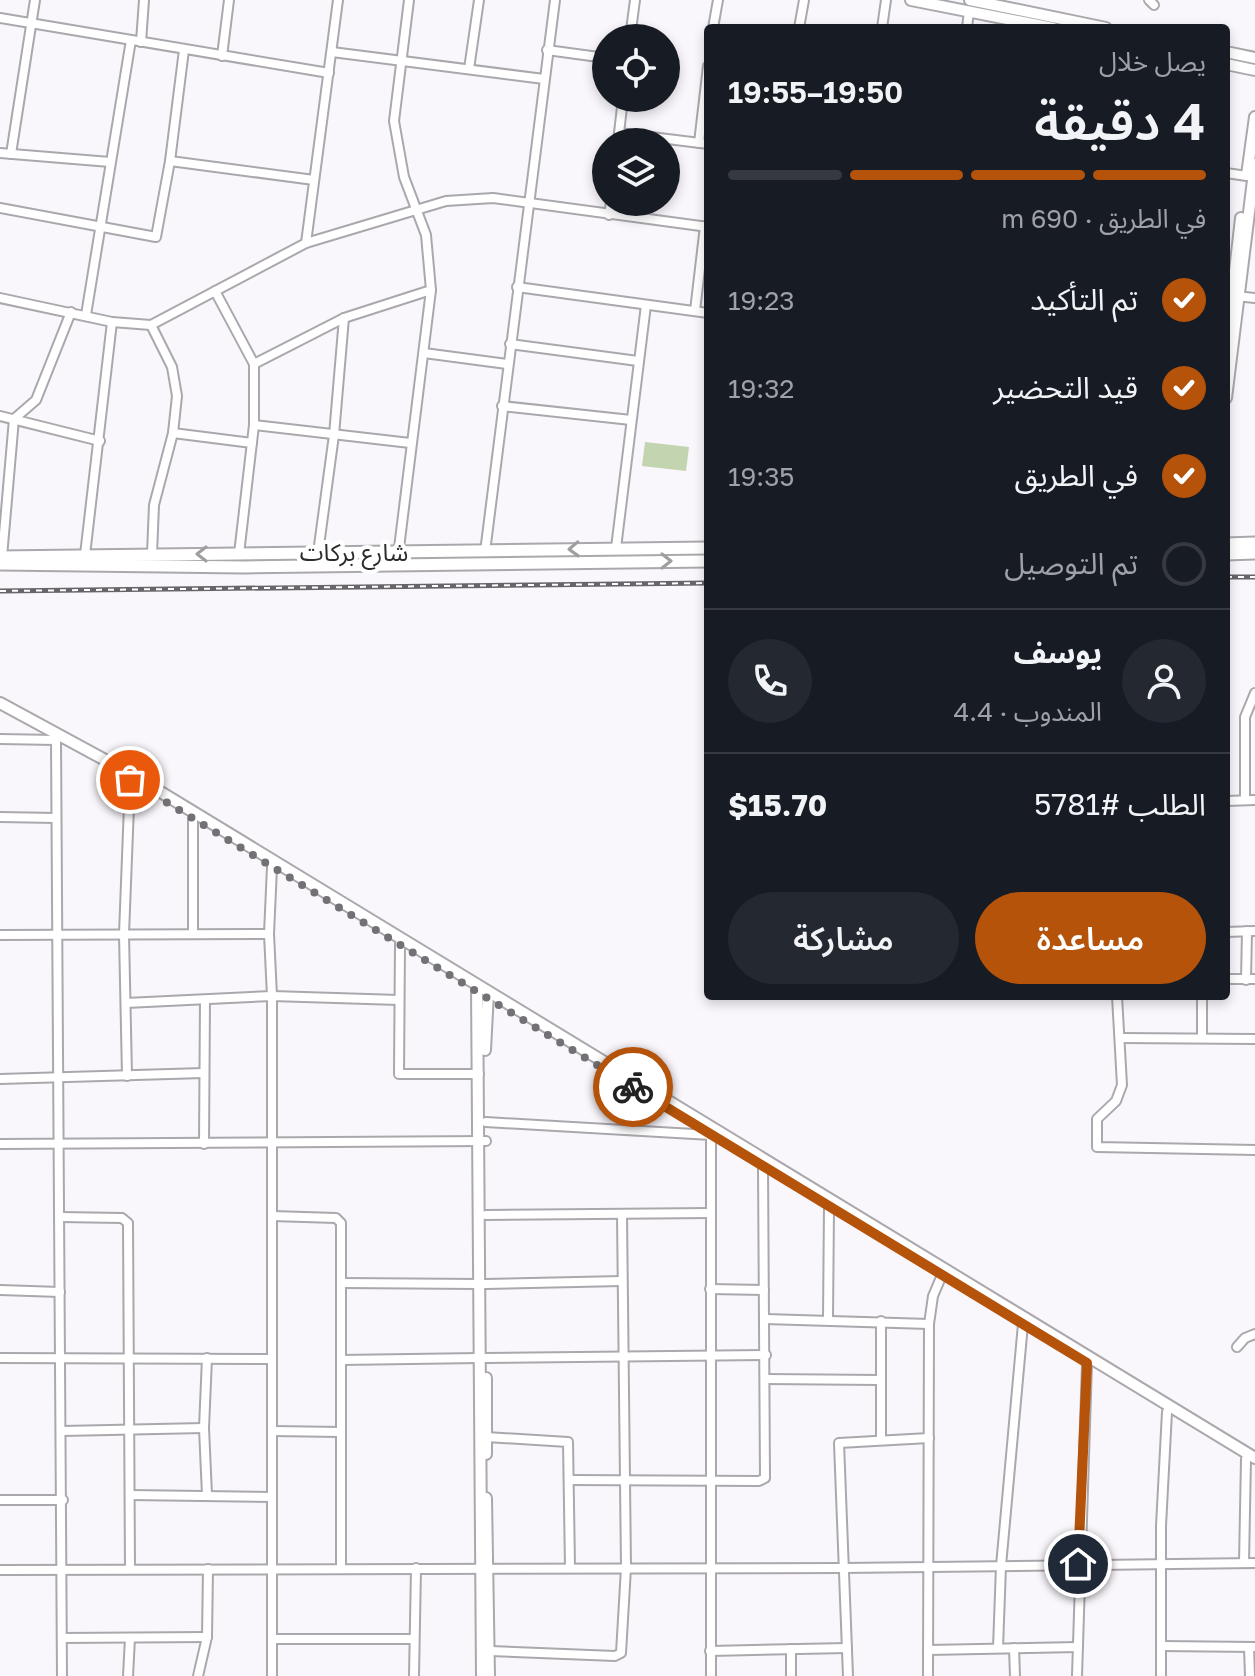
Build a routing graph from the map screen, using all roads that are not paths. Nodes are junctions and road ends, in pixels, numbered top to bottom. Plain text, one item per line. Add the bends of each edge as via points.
1 (35, 0) edge
2 (144, 0) edge
3 (229, 0) edge
4 (338, 0) edge
5 (409, 0) edge
6 (479, 0) edge
7 (555, 0) edge
8 (635, 0) edge
9 (718, 0) edge
10 (804, 0) edge
11 (886, 0) edge
12 (911, 0) edge
13 (970, 5) edge
14 (0, 18) edge
15 (632, 24) edge
16 (714, 24) edge
17 (800, 24) edge
18 (883, 24) edge
19 (1039, 24) edge
20 (1082, 24) edge
21 (30, 25) junction
22 (131, 40) junction
23 (141, 42) junction
24 (184, 50) junction
25 (547, 50) junction
26 (332, 52) junction
27 (1230, 53) edge
28 (222, 56) junction
29 (592, 56) edge
30 (1255, 58) edge
31 (402, 62) junction
32 (1230, 65) edge
33 (469, 69) junction
34 (1255, 70) edge
35 (329, 73) junction
36 (544, 79) junction
37 (1255, 117) edge
38 (680, 142) edge
39 (703, 144) edge
40 (0, 153) edge
41 (11, 154) junction
42 (170, 161) junction
43 (110, 162) junction
44 (1255, 164) edge
45 (1230, 174) edge
46 (1247, 176) junction
47 (314, 180) junction
48 (527, 202) junction
49 (0, 208) edge
50 (415, 208) junction
51 (592, 212) edge
52 (617, 216) edge
53 (704, 227) edge
54 (100, 228) junction
55 (306, 243) junction
56 (704, 248) edge
57 (517, 287) junction
58 (431, 290) junction
59 (215, 291) junction
60 (1233, 296) edge
61 (0, 298) edge
62 (1255, 298) edge
63 (646, 305) junction
64 (695, 311) junction
65 (71, 312) junction
66 (704, 312) edge
67 (86, 315) junction
68 (344, 318) junction
69 (1230, 319) edge
70 (112, 322) junction
71 (151, 325) junction
72 (1230, 340) edge
73 (510, 344) junction
74 (424, 353) junction
75 (638, 361) junction
76 (254, 364) junction
77 (507, 364) junction
78 (502, 406) junction
79 (0, 416) edge
80 (14, 419) junction
81 (631, 420) junction
82 (254, 425) junction
83 (173, 433) junction
84 (334, 435) junction
85 (100, 441) junction
86 (252, 443) junction
87 (410, 443) junction
88 (3, 516) edge
89 (1255, 543) edge
90 (1230, 544) edge
91 (616, 548) junction
92 (704, 548) edge
93 (485, 552) junction
94 (318, 553) junction
95 (1255, 553) edge
96 (152, 554) junction
97 (239, 554) junction
98 (1230, 554) edge
99 (85, 555) junction
100 (397, 558) junction
101 (1, 559) edge
102 (704, 561) edge
103 (1255, 693) edge
104 (0, 703) edge
105 (0, 710) edge
106 (30, 722) junction
107 (0, 739) edge
108 (56, 740) junction
109 (130, 780) junction
110 (1245, 800) junction
111 (1255, 800) edge
112 (1230, 801) edge
113 (0, 817) edge
114 (56, 818) junction
115 (193, 819) junction
116 (272, 867) junction
117 (1251, 931) edge
118 (1230, 932) edge
119 (56, 934) junction
120 (124, 934) junction
121 (193, 934) junction
122 (269, 934) junction
123 (0, 935) edge
124 (400, 944) junction
125 (1230, 979) edge
126 (1250, 980) edge
127 (483, 992) junction
128 (272, 996) junction
129 (205, 1000) junction
130 (399, 1000) junction
131 (1117, 1000) edge
132 (1202, 1000) edge
133 (126, 1003) junction
134 (1121, 1038) junction
135 (1202, 1038) junction
136 (1255, 1039) edge
137 (204, 1073) junction
138 (479, 1074) junction
139 (127, 1076) junction
140 (57, 1078) junction
141 (0, 1079) edge
142 (486, 1122) junction
143 (711, 1135) junction
144 (483, 1141) junction
145 (272, 1143) junction
146 (0, 1144) edge
147 (58, 1144) junction
148 (204, 1144) junction
149 (1255, 1150) edge
150 (763, 1166) junction
151 (829, 1207) junction
152 (710, 1213) junction
153 (486, 1215) junction
154 (622, 1215) junction
155 (272, 1216) junction
156 (60, 1217) junction
157 (942, 1275) junction
158 (622, 1281) junction
159 (343, 1283) junction
160 (482, 1284) junction
161 (710, 1289) junction
162 (0, 1290) edge
163 (764, 1290) junction
164 (60, 1292) junction
165 (993, 1303) junction
166 (765, 1319) junction
167 (828, 1319) junction
168 (881, 1321) junction
169 (929, 1324) junction
170 (1023, 1324) junction
171 (1255, 1334) edge
172 (1237, 1347) dead end
173 (622, 1355) junction
174 (766, 1355) junction
175 (709, 1356) junction
176 (59, 1357) junction
177 (129, 1357) junction
178 (0, 1358) edge
179 (207, 1358) junction
180 (483, 1358) junction
181 (271, 1359) junction
182 (341, 1360) junction
183 (1087, 1363) junction
184 (766, 1379) junction
185 (879, 1380) junction
186 (1167, 1412) junction
187 (204, 1428) junction
188 (131, 1430) junction
189 (62, 1431) junction
190 (272, 1431) junction
191 (341, 1432) junction
192 (486, 1437) junction
193 (929, 1438) junction
194 (881, 1439) junction
195 (1252, 1460) edge
196 (570, 1480) junction
197 (624, 1481) junction
198 (709, 1481) junction
199 (130, 1495) junction
200 (207, 1495) junction
201 (272, 1497) junction
202 (0, 1500) edge
203 (63, 1500) junction
204 (1244, 1563) junction
205 (1255, 1563) edge
206 (1078, 1564) junction
207 (1160, 1564) junction
208 (710, 1566) junction
209 (1001, 1566) junction
210 (570, 1567) junction
211 (928, 1567) junction
212 (341, 1568) junction
213 (416, 1568) junction
214 (484, 1568) junction
215 (626, 1568) junction
216 (843, 1568) junction
217 (63, 1569) junction
218 (130, 1569) junction
219 (208, 1569) junction
220 (273, 1569) junction
221 (0, 1570) edge
222 (207, 1637) junction
223 (62, 1638) junction
224 (130, 1638) junction
225 (272, 1639) junction
226 (414, 1639) junction
227 (1161, 1646) junction
228 (1078, 1647) junction
229 (1252, 1647) edge
230 (847, 1648) junction
231 (998, 1648) junction
232 (1014, 1648) junction
233 (791, 1649) junction
234 (928, 1650) junction
235 (490, 1651) junction
236 (710, 1651) junction
237 (62, 1676) edge
238 (128, 1676) edge
239 (198, 1676) edge
240 (272, 1676) edge
241 (414, 1676) edge
242 (482, 1676) edge
243 (489, 1676) edge
244 (711, 1676) edge
245 (791, 1676) edge
246 (848, 1676) edge
247 (928, 1676) edge
248 (1015, 1676) edge
249 (1077, 1676) edge
250 (1161, 1676) edge
251 (1250, 1676) edge

1 - 21 street
2 - 23 street
3 - 28 street
4 - 26 street
5 - 31 street
6 - 33 street
7 - 25 street
8 - 15 street
9 - 16 street
10 - 17 street
11 - 18 street
12 - 13 street
13 - 19 street
13 - 20 street
14 - 21 street
21 - 22 street
21 - 41 street
22 - 23 street
22 - 43 street
23 - 24 street
24 - 28 street
24 - 42 street
25 - 29 street
25 - 36 street
26 - 31 street
26 - 35 street
27 - 30 street
28 - 35 street
31 - 33 street
31 - 50 street via 396,147
32 - 34 street
33 - 36 street
35 - 47 street
36 - 48 street
37 - 46 street
38 - 39 street
40 - 41 street
41 - 43 street
42 - 47 street
42 - 54 street via 156,237
43 - 54 street
44 - 60 street
45 - 46 street
46 - 60 street
47 - 55 street
48 - 50 street via 479,198
48 - 51 street
48 - 57 street
49 - 54 street
50 - 55 street
50 - 58 street via 426,235
52 - 53 street
54 - 67 street
55 - 59 street
56 - 64 street
57 - 63 street
57 - 73 street
58 - 68 street
58 - 74 street
59 - 71 street
59 - 76 street
60 - 62 street
60 - 69 street
60 - 72 street
61 - 65 street
63 - 64 street
63 - 75 street
64 - 66 street
65 - 67 street
65 - 80 street via 36,400
67 - 70 street
68 - 76 street
68 - 84 street
70 - 71 street
70 - 85 street
71 - 83 street via 176,382
73 - 75 street
73 - 77 street
74 - 77 street
74 - 87 street
75 - 81 street
76 - 82 street
77 - 78 street
78 - 81 street
78 - 93 street
79 - 80 street
80 - 85 street
80 - 88 street
81 - 91 street
82 - 84 street
82 - 86 street
83 - 86 street
83 - 96 street via 154,505
84 - 87 street
84 - 94 street
85 - 99 street
86 - 97 street
87 - 100 street
88 - 101 street
89 - 90 main road
91 - 92 main road, شارع بركات
91 -> 93 main road, شارع بركات
93 - 100 main road, شارع بركات
94 - 97 main road, شارع بركات
94 - 100 main road, شارع بركات
95 - 98 main road
97 -> 96 main road, شارع بركات
96 - 99 main road, شارع بركات
99 - 101 main road, شارع بركات
100 - 101 main road, شارع بركات
100 -> 102 main road, شارع بركات
103 - 110 street via 1245,717
104 - 106 street
105 - 106 street
106 - 108 street
106 - 127 street via 131,774
107 - 108 street
108 - 109 street
108 - 114 street
109 - 115 street
109 - 120 street
110 - 111 street
110 - 112 street
113 - 114 street
114 - 119 street
115 - 116 street
115 - 121 street
116 - 122 street
116 - 124 street
117 - 118 street
117 - 126 street
119 - 120 street
119 - 123 street
119 - 140 street
120 - 121 street
120 - 133 street
121 - 122 street
122 - 128 street
124 - 127 street
124 - 130 street
125 - 126 street
127 - 138 street
127 - 142 street
127 - 143 street
127 - 165 street
128 - 129 street
128 - 130 street
128 - 145 street
129 - 133 street
129 - 137 street
130 - 138 street via 399,1074
131 - 134 street
132 - 135 street
133 - 139 street
134 - 135 street
134 - 149 street via 1120,1094 1097,1119 1097,1147
135 - 136 street
137 - 139 street
137 - 148 street
138 - 144 street
139 - 140 street
140 - 141 street
140 - 147 street
142 - 143 street
142 - 144 street
143 - 150 street
143 - 152 street
144 - 145 street
144 - 153 street
144 - 160 street
145 - 148 street
145 - 155 street
146 - 147 street
147 - 148 street
147 - 156 street
150 - 151 street
150 - 163 street
151 - 157 street
151 - 167 street
152 - 154 street
152 - 161 street
153 - 154 street
153 - 160 street
154 - 158 street
155 - 159 street via 339,1219
155 - 181 street
156 - 164 street
156 - 177 street via 126,1219
157 - 165 street
157 - 169 street
158 - 160 street
158 - 173 street
159 - 160 street
159 - 182 street
160 - 180 street
161 - 163 street
161 - 175 street
162 - 164 street
163 - 166 street
164 - 176 street
165 - 170 street
165 - 195 street
166 - 167 street
166 - 174 street
167 - 168 street
168 - 169 street
168 - 185 street
169 - 193 street
170 - 183 street
170 - 209 street
171 - 172 street
173 - 175 street
173 - 180 street
173 - 197 street
174 - 175 street
174 - 184 street
175 - 198 street
176 - 177 street
176 - 178 street
176 - 189 street
177 - 179 street
177 - 188 street
179 - 181 street
179 - 187 street
180 - 182 street
180 - 192 street
180 - 214 street
181 - 190 street
182 - 191 street
183 - 186 street
183 - 206 street
184 - 185 street
184 - 198 street via 765,1478
185 - 194 street
186 - 195 street
186 - 207 street
187 - 188 street
187 - 200 street
188 - 189 street
188 - 199 street
189 - 203 street
190 - 191 street
190 - 201 street
191 - 212 street
192 - 196 street via 568,1442
192 - 214 street
193 - 194 street
193 - 211 street
194 - 216 street via 839,1443
195 - 204 street
196 - 197 street
196 - 210 street
197 - 198 street
197 - 215 street
198 - 208 street
199 - 200 street
199 - 218 street
200 - 201 street
201 - 220 street
202 - 203 street
203 - 217 street
204 - 205 street
204 - 207 street
206 - 207 street
206 - 209 street
206 - 228 street
207 - 227 street
208 - 215 street
208 - 216 street
208 - 236 street
209 - 211 street
209 - 231 street
210 - 214 street
210 - 215 street
211 - 216 street
211 - 234 street
212 - 213 street
212 - 220 street
213 - 214 street
213 - 226 street
214 - 235 street
214 - 242 street
215 - 235 street via 619,1656
216 - 230 street
217 - 218 street
217 - 221 street
217 - 223 street
218 - 219 street
219 - 220 street
219 - 222 street
220 - 225 street
222 - 224 street
222 - 239 street
223 - 224 street
223 - 237 street
224 - 238 street
225 - 226 street
225 - 240 street
226 - 241 street
227 - 229 street
227 - 250 street
228 - 232 street
228 - 249 street
229 - 251 street
230 - 233 street
230 - 246 street
231 - 232 street
231 - 234 street
232 - 248 street
233 - 236 street
233 - 245 street
234 - 247 street
235 - 243 street
236 - 244 street

